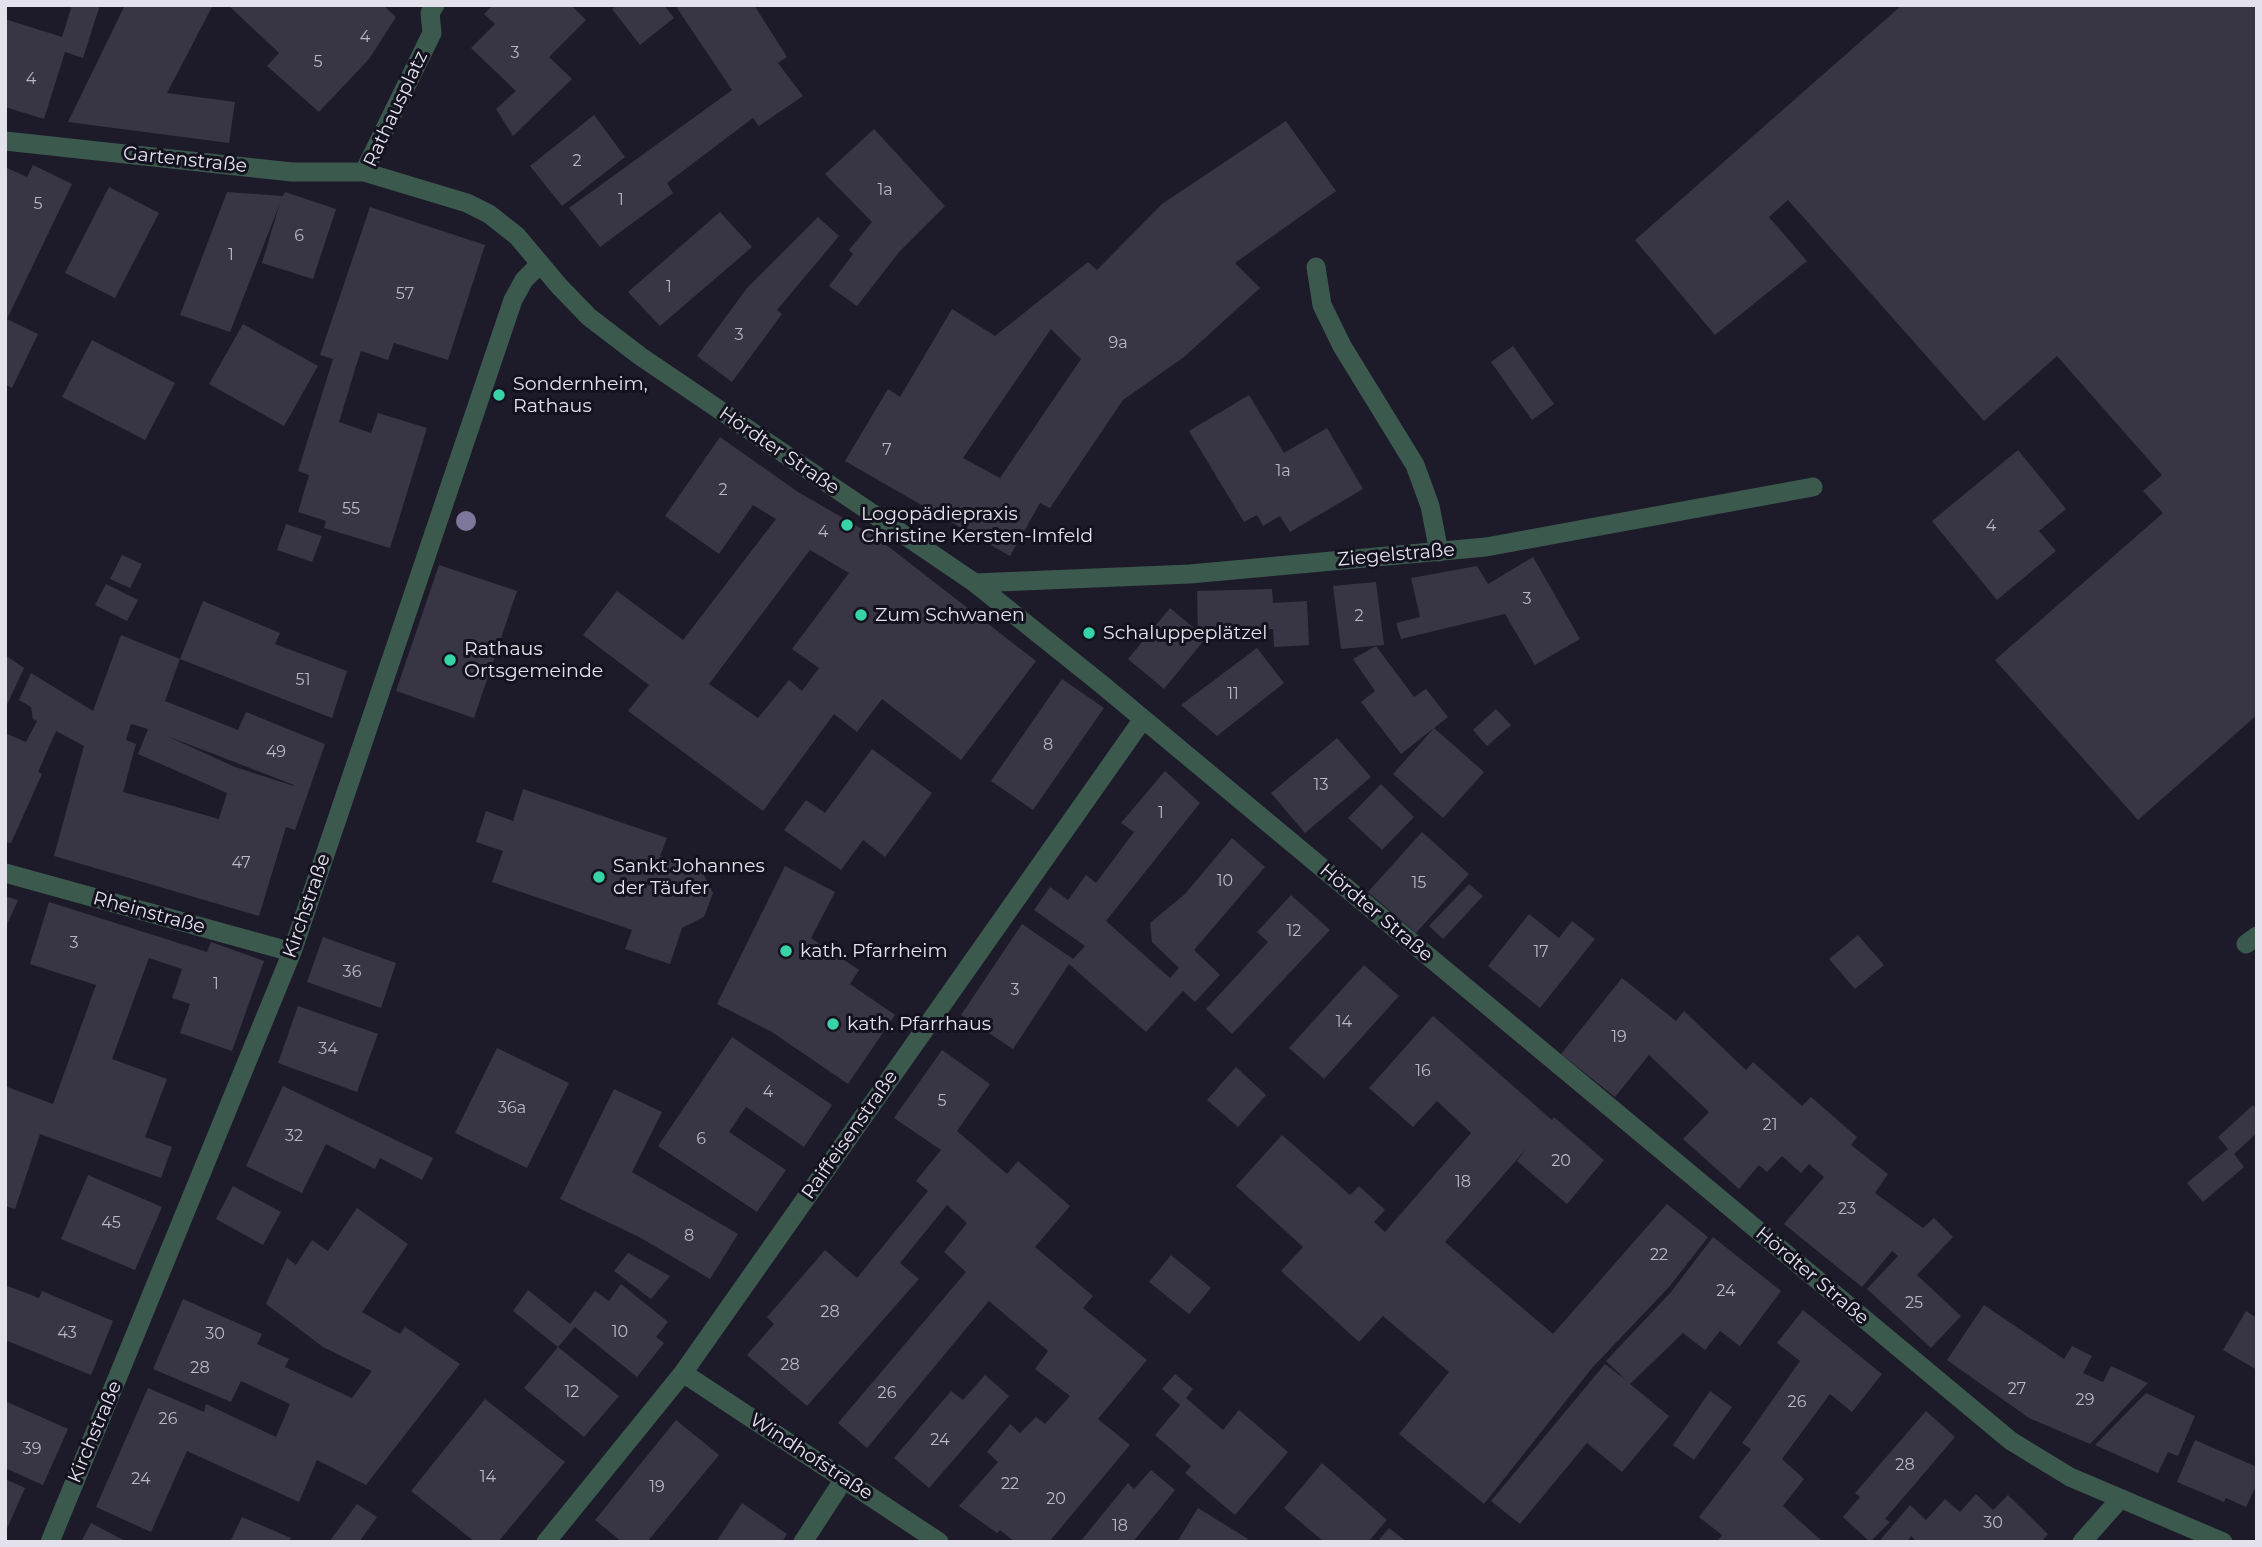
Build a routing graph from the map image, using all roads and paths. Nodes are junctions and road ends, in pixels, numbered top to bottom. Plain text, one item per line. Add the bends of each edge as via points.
1 (433, 9) edge
2 (5, 141) edge
3 (364, 172) junction
4 (540, 264) junction
5 (1316, 267) dead end
6 (1813, 486) dead end
7 (1439, 552) junction
8 (975, 583) junction
9 (1143, 719) junction
10 (5, 873) edge
11 (292, 952) junction
12 (683, 1373) junction
13 (844, 1479) junction
14 (2120, 1499) junction
15 (2088, 1539) edge
16 (50, 1542) edge
17 (546, 1542) edge
18 (803, 1542) edge
19 (939, 1542) edge
20 (2223, 1542) edge

1 - 3 street, Rathausplatz via 432,33
2 - 3 street, Gartenstraße via 292,172
3 - 4 street, Rathausplatz via 489,214 517,236
4 - 8 street, Hördter Straße via 589,317 640,356
4 - 11 street, Kirchstraße via 513,300
5 - 7 street via 1322,305 1342,346 1415,465 1430,506
6 - 7 street, Ziegelstraße
7 - 8 street, Ziegelstraße via 1189,574
8 - 9 street, Hördter Straße
9 - 12 street, Raiffeisenstraße
9 - 14 street, Hördter Straße via 2011,1441 2070,1477
10 - 11 street, Rheinstraße
11 - 16 street, Kirchstraße
12 - 13 street, Windhofstraße
12 - 17 street, Raiffeisenstraße
13 - 18 street
13 - 19 street, Windhofstraße
14 - 15 street
14 - 20 street, Hördter Straße

